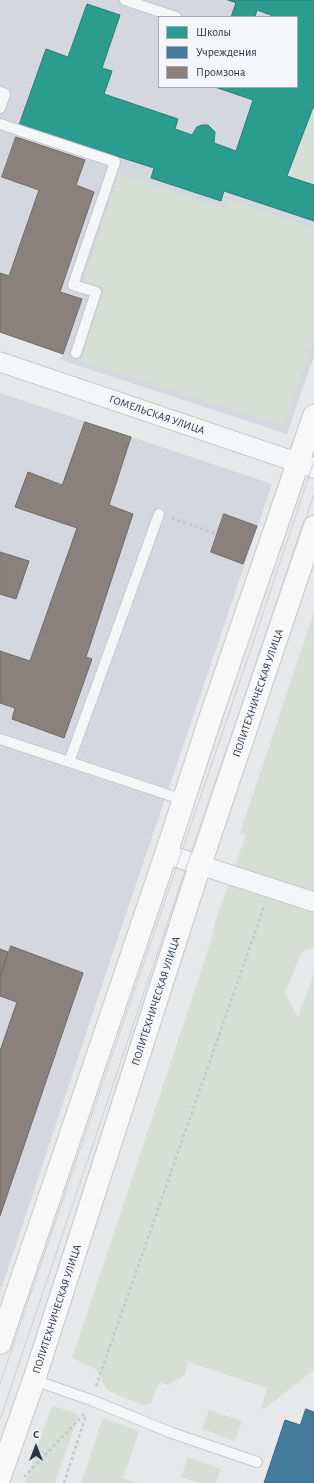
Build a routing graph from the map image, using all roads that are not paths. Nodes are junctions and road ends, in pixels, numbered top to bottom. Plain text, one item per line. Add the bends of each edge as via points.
1 (125, 0) edge
2 (173, 16) edge
3 (0, 92) edge
4 (0, 108) edge
5 (0, 124) edge
6 (76, 353) dead end
7 (0, 362) edge
8 (314, 416) edge
9 (307, 465) edge
10 (159, 514) road end
11 (314, 527) edge
12 (0, 739) edge
13 (70, 762) junction
14 (184, 800) junction
15 (166, 854) junction
16 (200, 866) junction
17 (314, 902) edge
18 (0, 1343) edge
19 (34, 1380) junction
20 (257, 1462) dead end
21 (0, 1476) edge

1 - 2 lane
3 - 4 lane via 5,94
5 - 6 lane via 114,162 73,285 96,292
7 - 9 street, ГОМЕЛЬСКАЯ УЛИЦА
8 - 9 main road
9 - 14 main road via 211,716
10 - 13 lane
11 - 16 main road, ПОЛИТЕХНИЧЕСКАЯ УЛИЦА
12 - 13 lane
13 - 14 lane
14 - 15 main road
15 - 16 street
15 - 18 main road
16 - 17 street
16 - 19 main road, ПОЛИТЕХНИЧЕСКАЯ УЛИЦА
19 - 20 lane via 172,1433
19 - 21 main road, ПОЛИТЕХНИЧЕСКАЯ УЛИЦА

